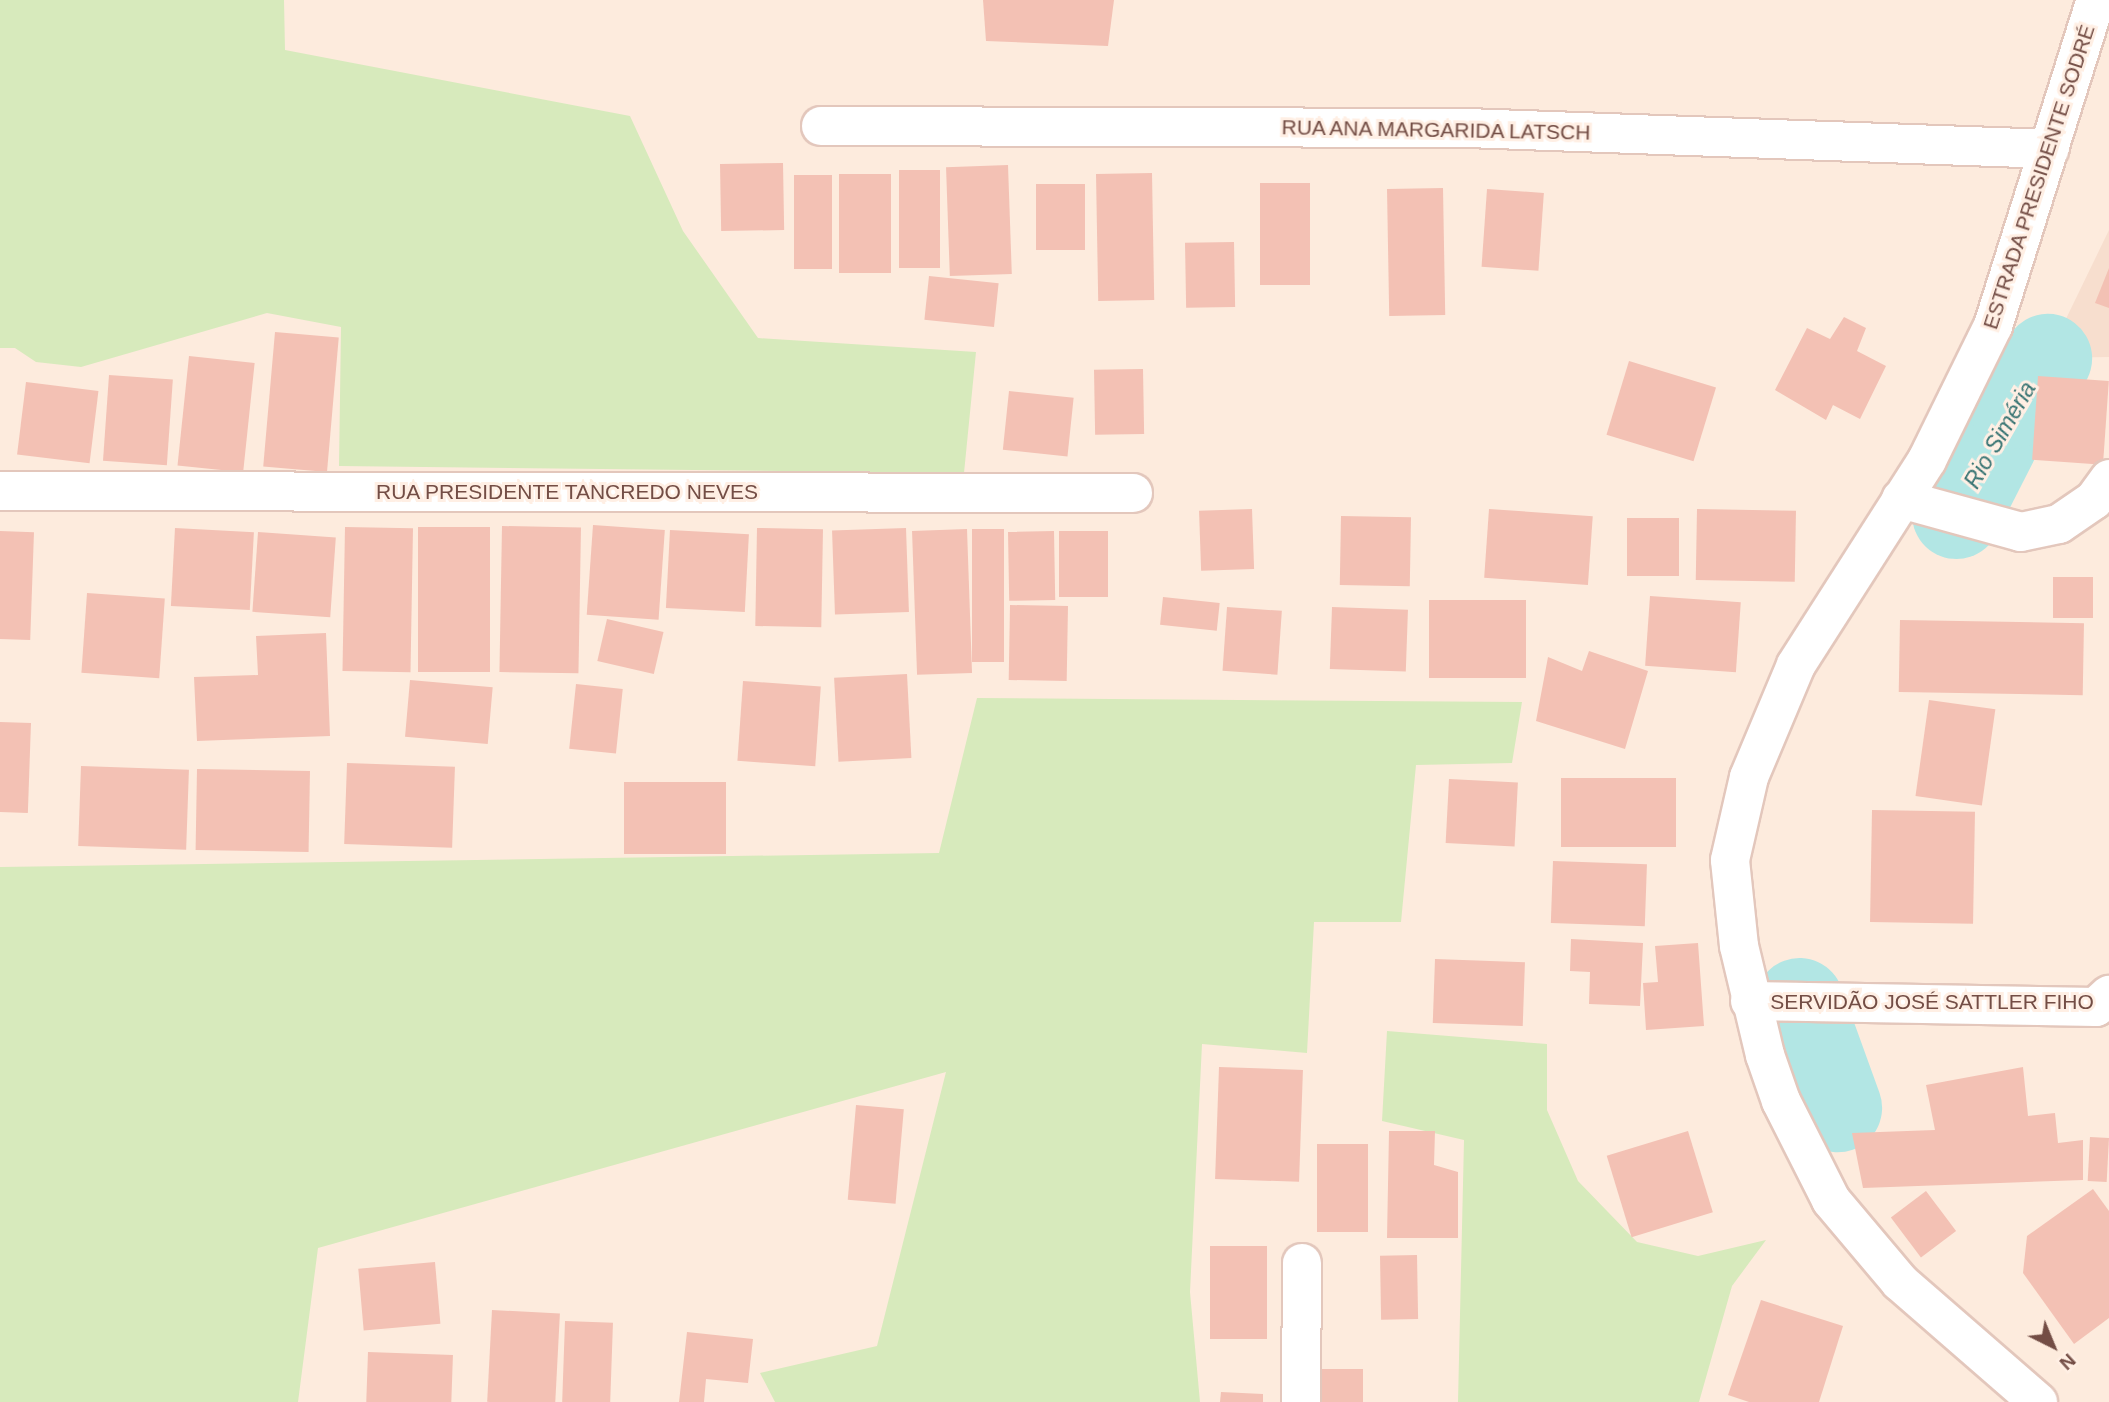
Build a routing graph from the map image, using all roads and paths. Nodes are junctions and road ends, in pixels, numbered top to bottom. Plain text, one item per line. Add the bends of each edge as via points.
1 (2096, 0) edge
2 (821, 126) dead end
3 (2050, 149) junction
4 (2109, 479) edge
5 (0, 491) edge
6 (1133, 493) dead end
7 (1901, 499) junction
8 (2109, 995) edge
9 (1750, 1000) junction
10 (1302, 1263) dead end
11 (1301, 1402) edge
12 (2038, 1402) edge

1 - 3 street, ESTRADA PRESIDENTE SODRÉ
2 - 3 street, RUA ANA MARGARIDA LATSCH via 1467,128
3 - 7 street, ESTRADA PRESIDENTE SODRÉ via 1993,326 1927,460
4 - 7 street via 2094,500 2059,524 2021,532
5 - 6 street, RUA PRESIDENTE TANCREDO NEVES
7 - 9 street, ESTRADA PRESIDENTE SODRÉ via 1807,645 1749,777 1730,860
8 - 9 street, SERVIDÃO JOSÉ SATTLER FIHO via 2096,1007
9 - 12 street, ESTRADA PRESIDENTE SODRÉ via 1781,1101 1831,1200 1900,1283
10 - 11 street

